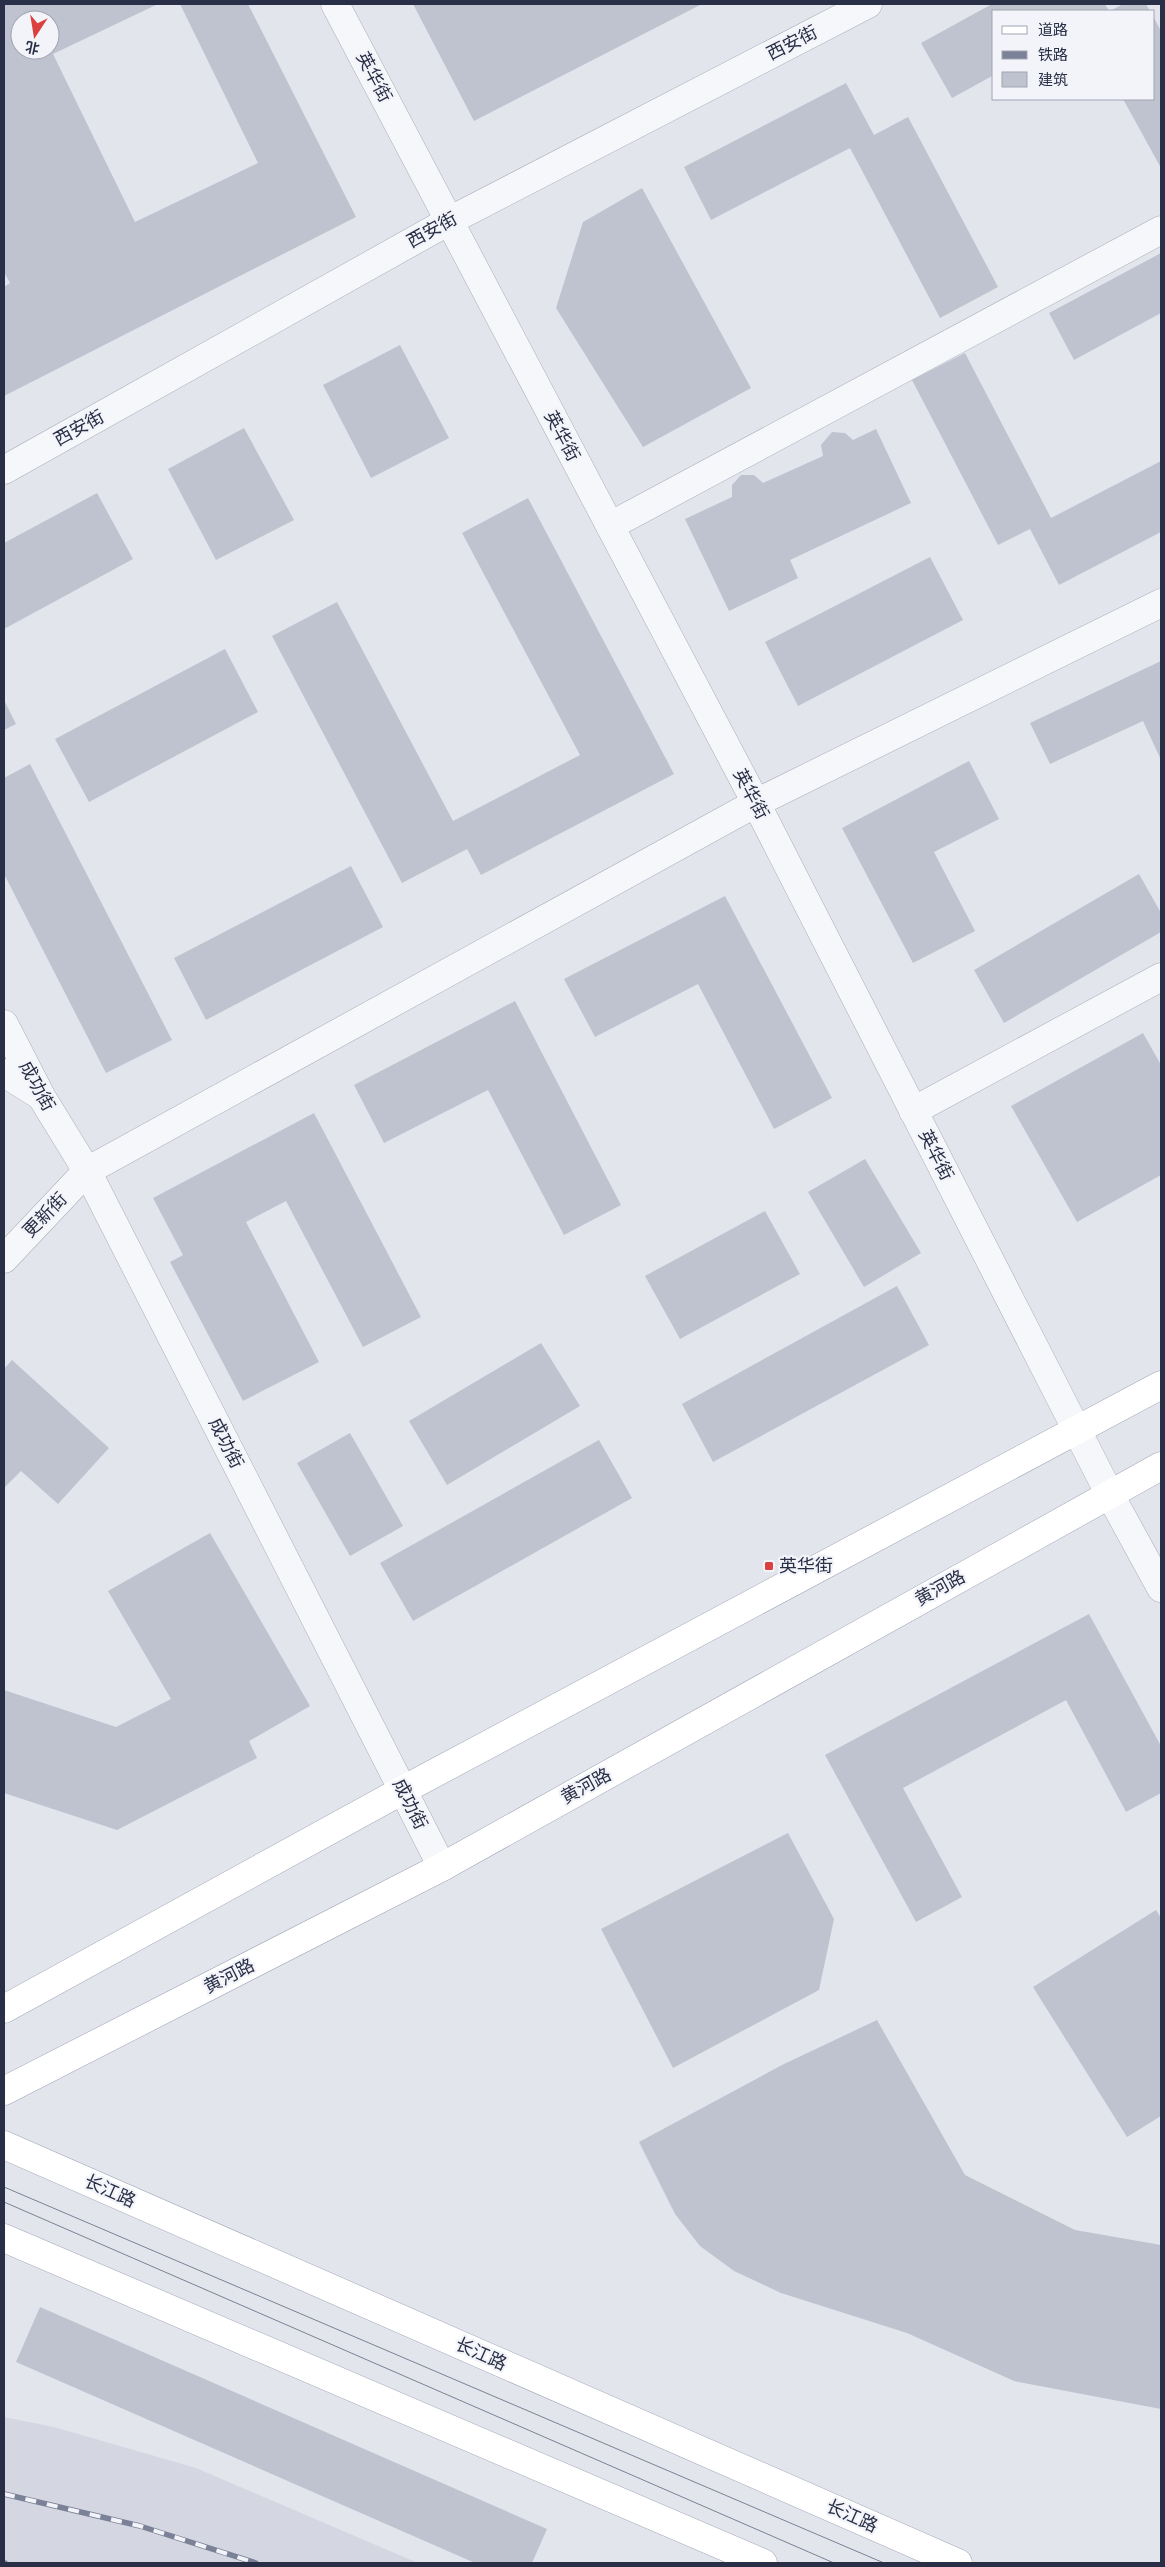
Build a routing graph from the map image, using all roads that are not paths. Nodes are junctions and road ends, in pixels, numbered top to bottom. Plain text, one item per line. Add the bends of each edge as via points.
1 (335, 4) edge
2 (868, 4) edge
3 (449, 220) junction
4 (1161, 230) edge
5 (4, 470) edge
6 (610, 526) junction
7 (1161, 603) edge
8 (756, 803) junction
9 (1161, 977) edge
10 (4, 1024) edge
11 (4, 1073) edge
12 (41, 1096) junction
13 (913, 1111) junction
14 (87, 1171) junction
15 (4, 1259) edge
16 (1161, 1385) edge
17 (1077, 1430) junction
18 (1161, 1466) edge
19 (1109, 1494) junction
20 (1161, 1588) edge
21 (403, 1790) junction
22 (442, 1866) junction
23 (4, 2009) edge
24 (4, 2091) edge
25 (4, 2145) edge
26 (4, 2238) edge
27 (763, 2563) edge
28 (958, 2563) edge

1 - 3 street, 英华街
2 - 3 street, 西安街
3 - 5 street, 西安街
3 - 6 street, 英华街
4 - 6 street
6 - 8 street, 英华街
7 - 8 street, 更新街
8 - 13 street, 英华街
8 - 14 street, 更新街
9 - 13 street
10 - 12 street, 成功街
11 - 12 street
12 - 14 street, 成功街
13 - 17 street, 英华街
14 - 15 street, 更新街
14 - 21 street, 成功街
16 - 17 main road
17 - 19 street, 英华街
17 - 21 main road
18 - 19 main road, 黄河路
19 - 20 street, 英华街
19 - 22 main road, 黄河路
21 - 22 street, 成功街
21 - 23 main road
22 - 24 main road, 黄河路
25 - 28 main road, 长江路
26 - 27 main road

